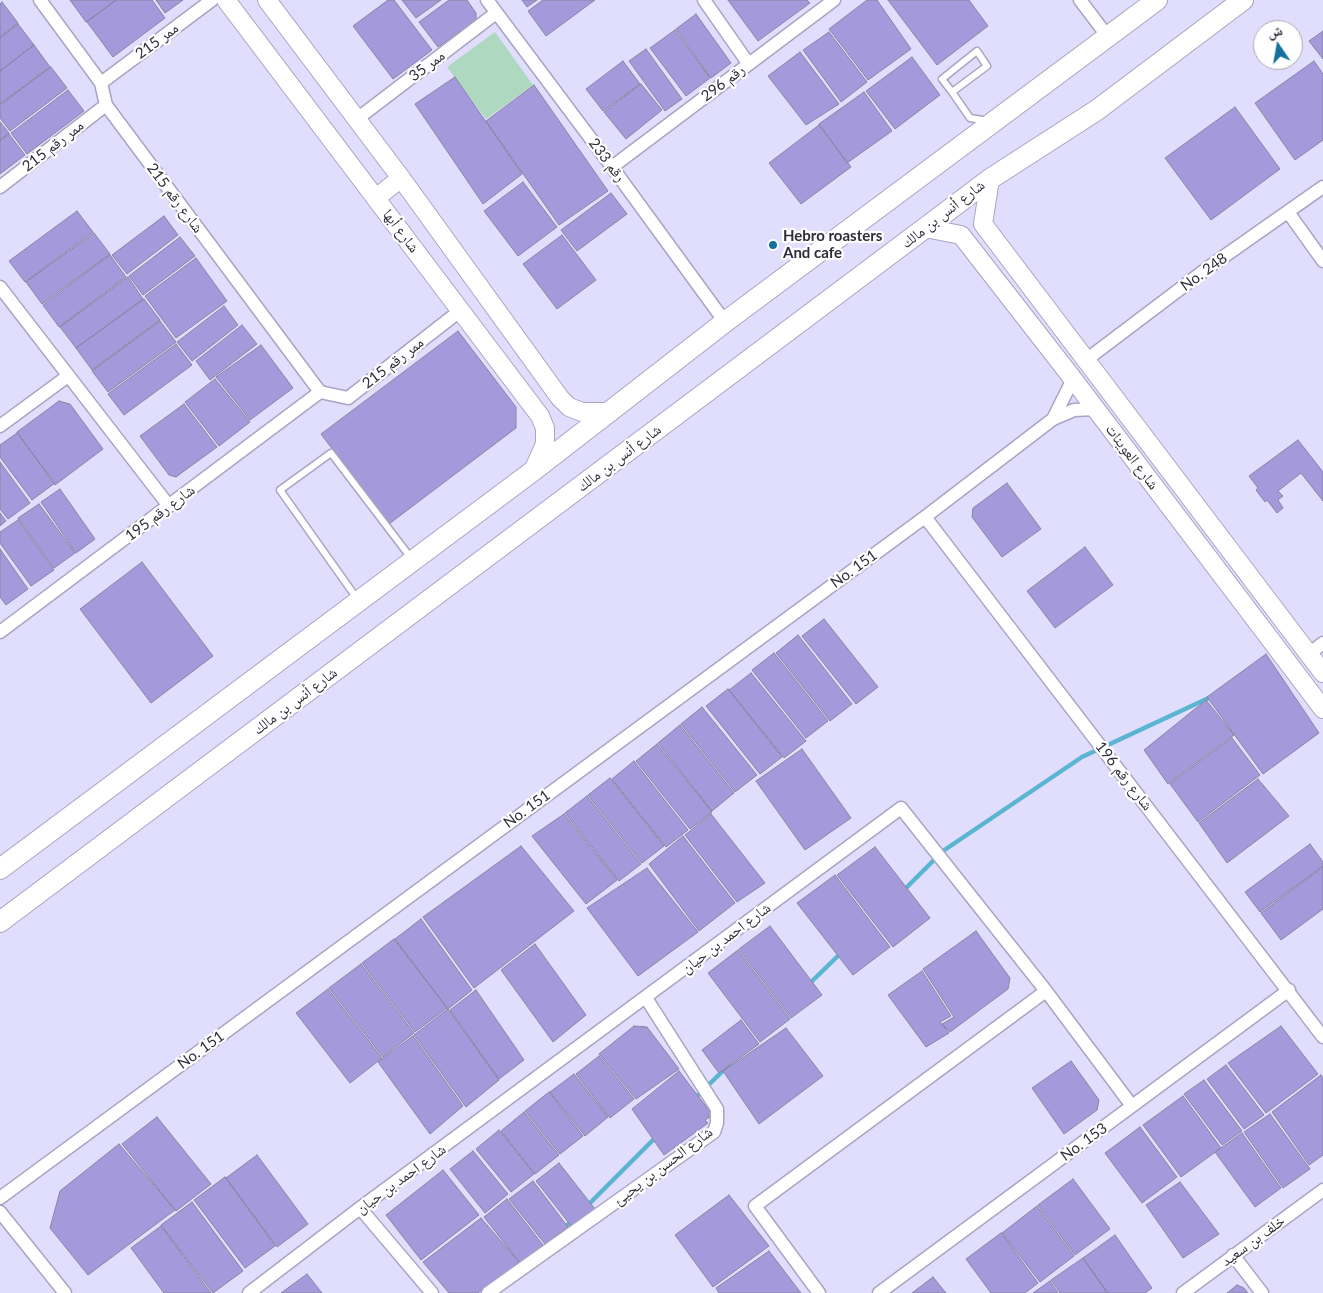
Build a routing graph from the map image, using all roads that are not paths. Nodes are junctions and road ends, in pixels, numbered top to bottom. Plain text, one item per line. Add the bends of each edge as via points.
1 (40, 0) edge
2 (212, 0) edge
3 (226, 0) edge
4 (267, 0) edge
5 (487, 0) edge
6 (704, 0) edge
7 (834, 0) edge
8 (1080, 0) edge
9 (1157, 0) edge
10 (1243, 0) edge
11 (821, 4) edge
12 (496, 13) junction
13 (1108, 37) junction
14 (748, 63) junction
15 (101, 83) junction
16 (952, 92) junction
17 (106, 106) junction
18 (357, 119) junction
19 (994, 122) junction
20 (612, 167) junction
21 (401, 178) junction
22 (990, 178) junction
23 (1323, 186) edge
24 (0, 187) edge
25 (376, 198) junction
26 (1288, 212) junction
27 (925, 228) junction
28 (1323, 261) edge
29 (1015, 265) junction
30 (998, 282) junction
31 (0, 287) edge
32 (461, 310) junction
33 (725, 322) junction
34 (1086, 360) junction
35 (68, 376) junction
36 (1073, 379) junction
37 (548, 380) junction
38 (320, 392) junction
39 (526, 396) junction
40 (1096, 409) junction
41 (611, 412) junction
42 (1053, 419) junction
43 (0, 426) edge
44 (533, 472) junction
45 (169, 506) junction
46 (925, 517) junction
47 (413, 561) junction
48 (359, 602) junction
49 (0, 632) edge
50 (1316, 649) edge
51 (1323, 673) edge
52 (1323, 710) edge
53 (0, 869) edge
54 (0, 922) edge
55 (1288, 990) junction
56 (1046, 991) junction
57 (646, 998) junction
58 (1323, 1037) edge
59 (1132, 1106) junction
60 (1323, 1190) edge
61 (0, 1198) edge
62 (360, 1208) junction
63 (0, 1212) edge
64 (1234, 1255) junction
65 (65, 1293) edge
66 (249, 1293) edge
67 (432, 1293) edge
68 (488, 1293) edge
69 (819, 1293) edge
70 (879, 1293) edge
71 (1182, 1293) edge
72 (1262, 1293) edge

1 - 15 street, شارع رقم 215
2 - 15 street, ممر 215
3 - 25 street, شارع أبها
4 - 18 street, شارع أبها
5 - 12 street, رقم 233
6 - 14 street
7 - 11 street, رقم 296
8 - 13 street
9 - 13 main road
10 - 22 main road, شارع أنس بن مالك via 1097,110
11 - 14 street, رقم 296
12 - 18 street, ممر 35
12 - 20 street, رقم 233
13 - 19 main road
14 - 20 street, رقم 296
15 - 17 street, شارع رقم 215
16 - 16 lane via 987,66 977,51 942,79
16 - 19 lane via 970,118
17 - 24 street, ممر رقم 215
17 - 38 street, شارع رقم 215
18 - 21 street, شارع أبها
19 - 33 main road
20 - 33 street, رقم 233
21 - 25 street
21 - 37 street, شارع أبها
22 - 27 main road, شارع أنس بن مالك
22 - 29 street, شارع العوينات via 983,224
23 - 26 street, No. 248
25 - 32 street, شارع أبها
26 - 28 street
26 - 34 street, No. 248
27 - 30 street, شارع العوينات via 961,235
27 - 54 main road, شارع أنس بن مالك
29 - 30 street via 1000,254 991,256 991,266
29 - 34 street, شارع العوينات
30 - 36 street, شارع العوينات
31 - 35 street
32 - 38 street, ممر رقم 215 via 348,398
32 - 39 street, شارع أبها
33 - 41 main road
34 - 50 street, شارع العوينات
35 - 43 street
35 - 45 street
36 - 40 street, شارع العوينات
36 - 42 street, No. 151
37 - 39 street
37 - 41 street, شارع أبها via 570,407 582,412
38 - 45 street, شارع رقم 195
39 - 44 street, شارع أبها via 544,428 545,444
40 - 42 street, No. 151 via 1074,410
40 - 52 street, شارع العوينات
41 - 44 main road
42 - 46 street, No. 151
44 - 47 main road
45 - 49 street, شارع رقم 195
46 - 55 street, شارع رقم 196
46 - 61 street, No. 151
47 - 48 main road
47 - 48 lane via 331,453 280,490
48 - 53 main road
50 - 51 street, شارع العوينات
55 - 58 street, شارع رقم 196
55 - 59 street, No. 153
56 - 57 street, شارع احمد بن حيان via 901,808
56 - 59 street, شارع احمد بن حيان
56 - 69 street via 755,1206
57 - 62 street, شارع احمد بن حيان
57 - 68 street, شارع الحسن بن يحيئ via 717,1109 714,1132
59 - 70 street, No. 153
60 - 64 street, خلف بن سعيد
62 - 66 street, شارع احمد بن حيان
62 - 67 street
63 - 65 street
64 - 71 street, خلف بن سعيد
64 - 72 street

